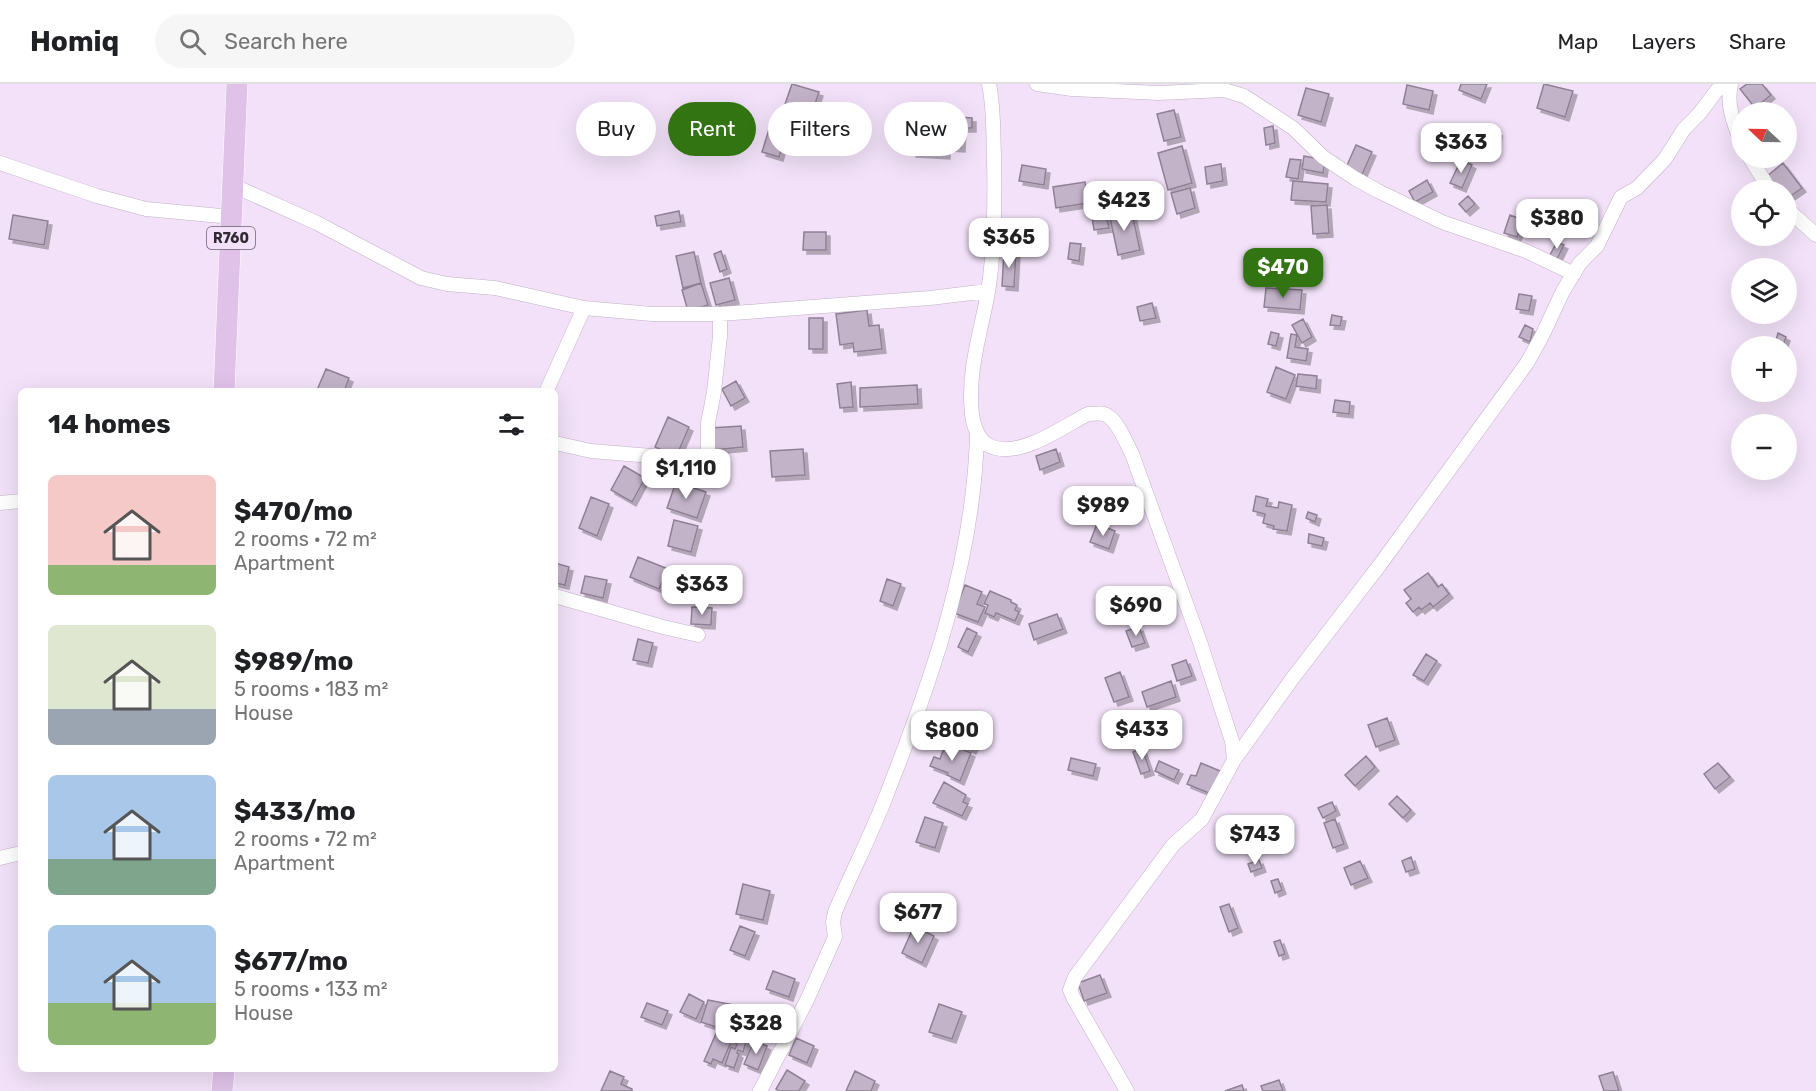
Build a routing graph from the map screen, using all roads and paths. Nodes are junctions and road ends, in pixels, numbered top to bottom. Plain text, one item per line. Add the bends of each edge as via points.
1 (237, 84) edge
2 (989, 84) edge
3 (1036, 84) edge
4 (1723, 87) edge
5 (1169, 88) edge
6 (1731, 114) edge
7 (0, 163) edge
8 (234, 186) junction
9 (232, 217) junction
10 (1797, 218) edge
11 (1816, 235) edge
12 (1574, 274) junction
13 (988, 291) junction
14 (584, 308) junction
15 (720, 314) junction
16 (224, 388) edge
17 (548, 388) edge
18 (977, 434) junction
19 (558, 444) edge
20 (18, 501) edge
21 (0, 503) edge
22 (558, 597) edge
23 (698, 635) dead end
24 (1234, 760) junction
25 (18, 854) edge
26 (0, 858) edge
27 (224, 1072) edge
28 (222, 1091) edge
29 (760, 1091) edge
30 (1127, 1091) edge

1 - 8 main road, R760
2 - 13 street via 995,205
3 - 5 street via 1072,89
4 - 6 street
4 - 12 street via 1684,129 1665,159 1637,188 1621,197 1597,246
5 - 12 street via 1224,90 1245,96 1293,128 1323,157 1371,187 1442,222 1526,251
7 - 9 street via 146,209
8 - 9 main road, R760
8 - 14 street via 421,278 495,288
9 - 16 main road, R760
10 - 11 street
12 - 24 street via 1527,363
13 - 15 street
13 - 18 street via 974,360 972,415
14 - 15 street
14 - 17 street
15 - 19 street via 708,449 700,460 591,451
18 - 24 street via 987,444 1012,450 1088,414 1108,416 1116,426 1135,465 1200,642 1232,741
18 - 29 street via 969,527 932,671 888,792 835,912 835,937
20 - 21 street
22 - 23 street
24 - 30 street via 1202,819 1173,845 1075,977 1070,990
25 - 26 street
27 - 28 main road

